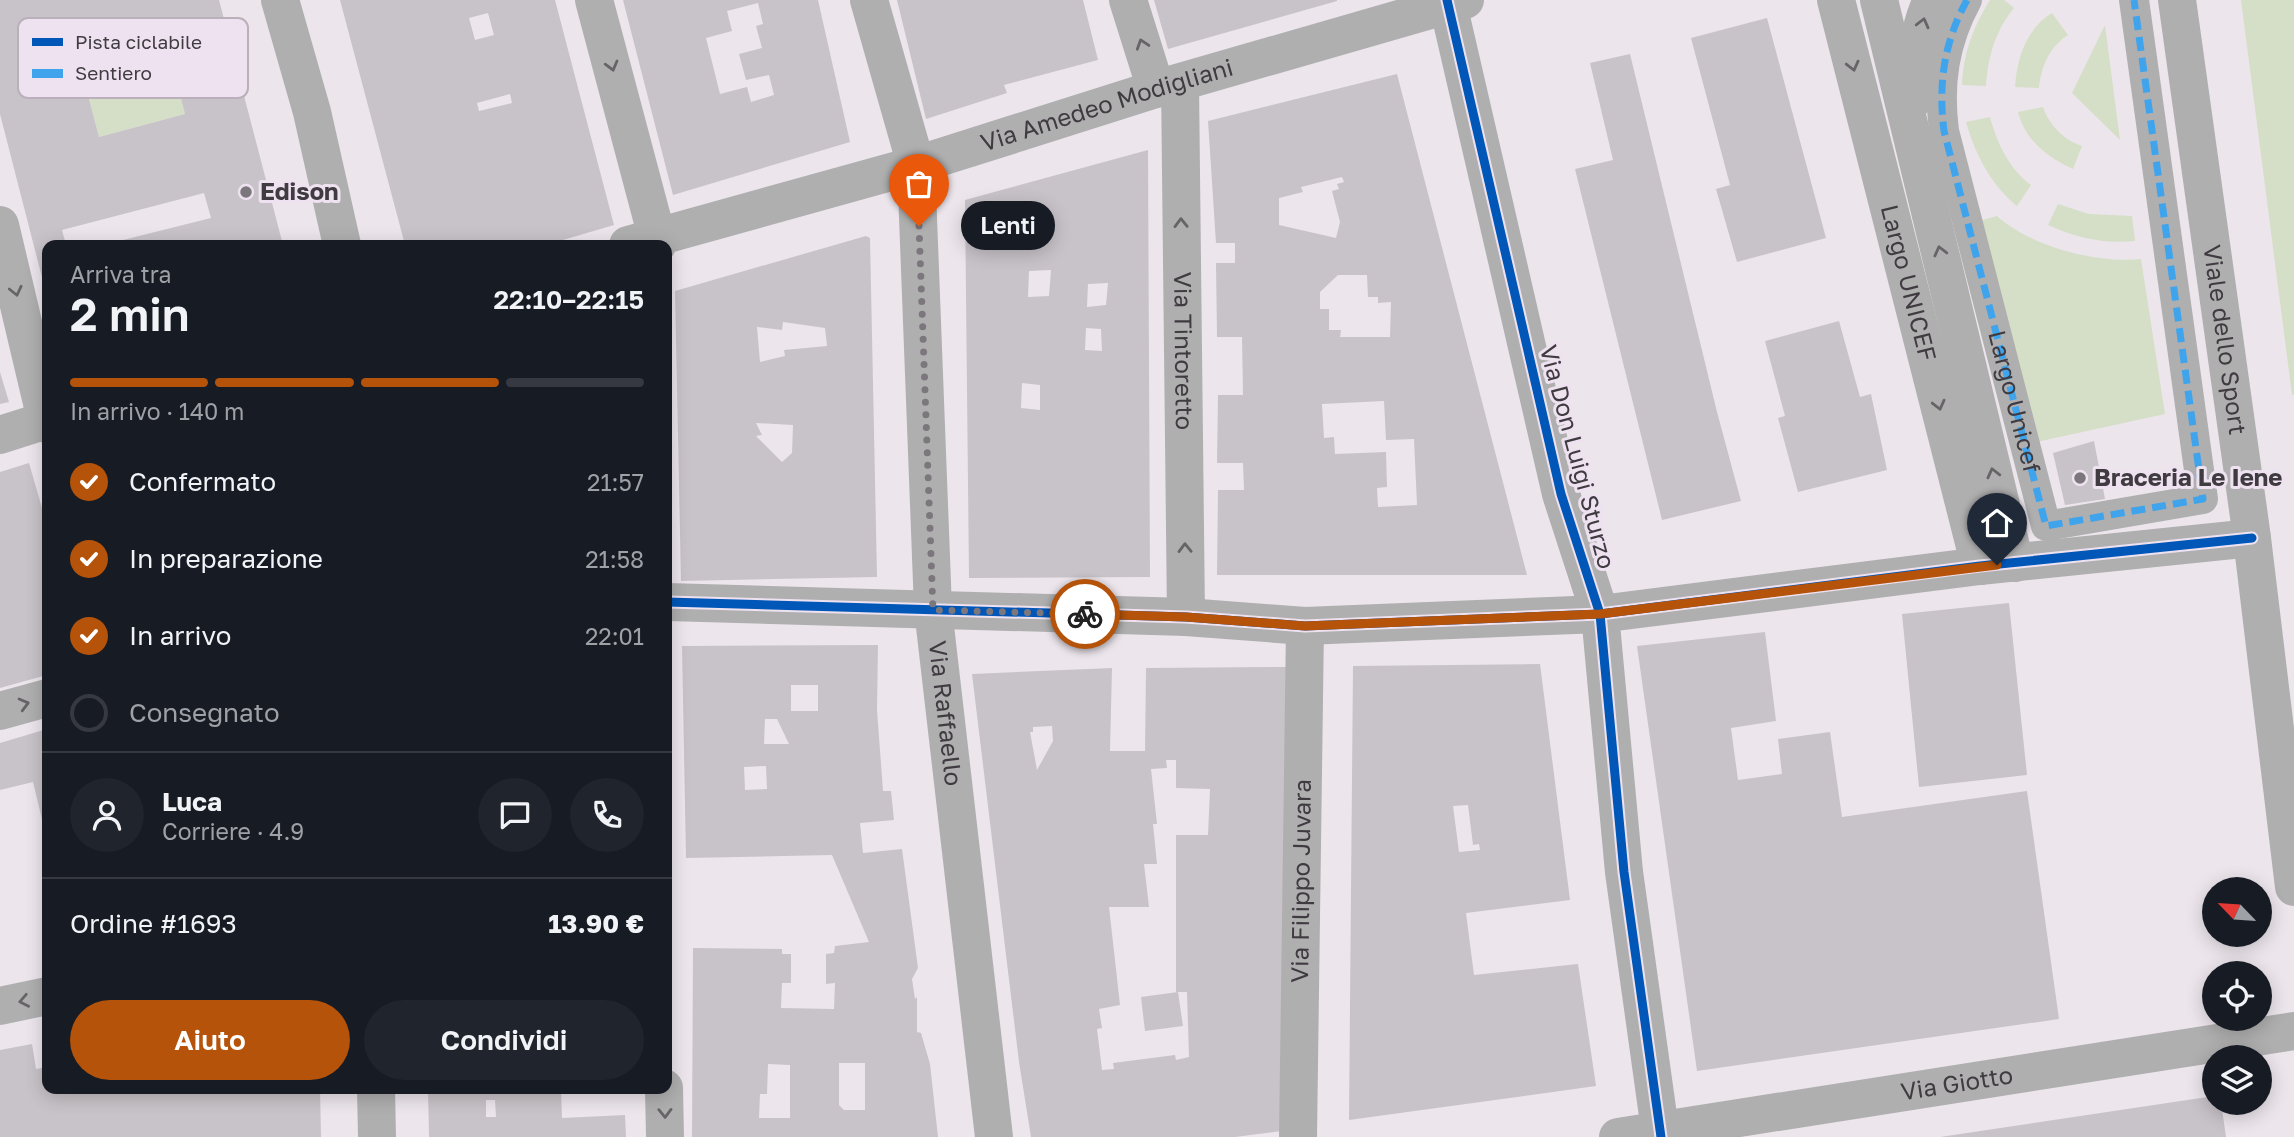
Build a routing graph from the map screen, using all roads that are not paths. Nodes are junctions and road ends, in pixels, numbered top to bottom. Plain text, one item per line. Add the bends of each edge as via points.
1 (280, 0) edge
2 (594, 0) edge
3 (869, 0) edge
4 (1128, 0) edge
5 (1836, 0) edge
6 (1879, 0) edge
7 (1932, 0) edge
8 (1967, 0) edge
9 (2134, 0) edge
10 (2177, 0) edge
11 (1453, 2) edge
12 (1168, 86) junction
13 (1913, 140) junction
14 (916, 165) junction
15 (0, 225) edge
16 (341, 240) edge
17 (648, 240) edge
18 (655, 240) edge
19 (42, 401) edge
20 (42, 423) edge
21 (0, 435) edge
22 (2252, 538) junction
23 (1997, 565) junction
24 (672, 603) edge
25 (933, 610) junction
26 (1600, 614) junction
27 (1186, 617) junction
28 (1305, 626) junction
29 (42, 699) edge
30 (0, 710) edge
31 (2294, 887) edge
32 (42, 997) edge
33 (0, 1006) edge
34 (2294, 1031) edge
35 (376, 1094) edge
36 (664, 1094) edge
37 (1661, 1134) edge
38 (377, 1137) edge
39 (665, 1137) edge
40 (994, 1137) edge
41 (1298, 1137) edge
42 (1618, 1137) edge

1 - 16 street
2 -> 17 street
3 - 14 street, Via Raffaello
12 -> 4 street, Via Tintoretto
5 -> 23 street, Largo UNICEF
6 - 13 street, Largo UNICEF
13 -> 7 street, Largo UNICEF via 1916,68 1923,19
8 - 9 street, Largo Unicef via 1948,43 1942,72 1944,131 2046,526 2203,499
10 - 22 street, Viale dello Sport
11 - 12 street, Via Amedeo Modigliani
11 - 26 street, Via Don Luigi Sturzo via 1561,494
12 - 14 street, Via Amedeo Modigliani
27 -> 12 street, Via Tintoretto
23 -> 13 street, Largo UNICEF
14 - 18 street, Via Amedeo Modigliani
14 - 25 street, Via Raffaello
15 -> 19 street
20 - 21 street
22 - 23 street
22 - 31 street, Viale dello Sport
23 - 26 street
24 - 25 street
25 - 27 street
25 - 40 street, Via Raffaello
26 - 28 street
26 - 37 street, Via Don Luigi Sturzo via 1624,872
27 - 28 street
28 - 41 street, Via Filippo Juvara
30 -> 29 street
32 -> 33 street
34 - 37 street, Via Giotto
35 - 38 street
36 -> 39 street
37 - 42 street, Via Giotto

